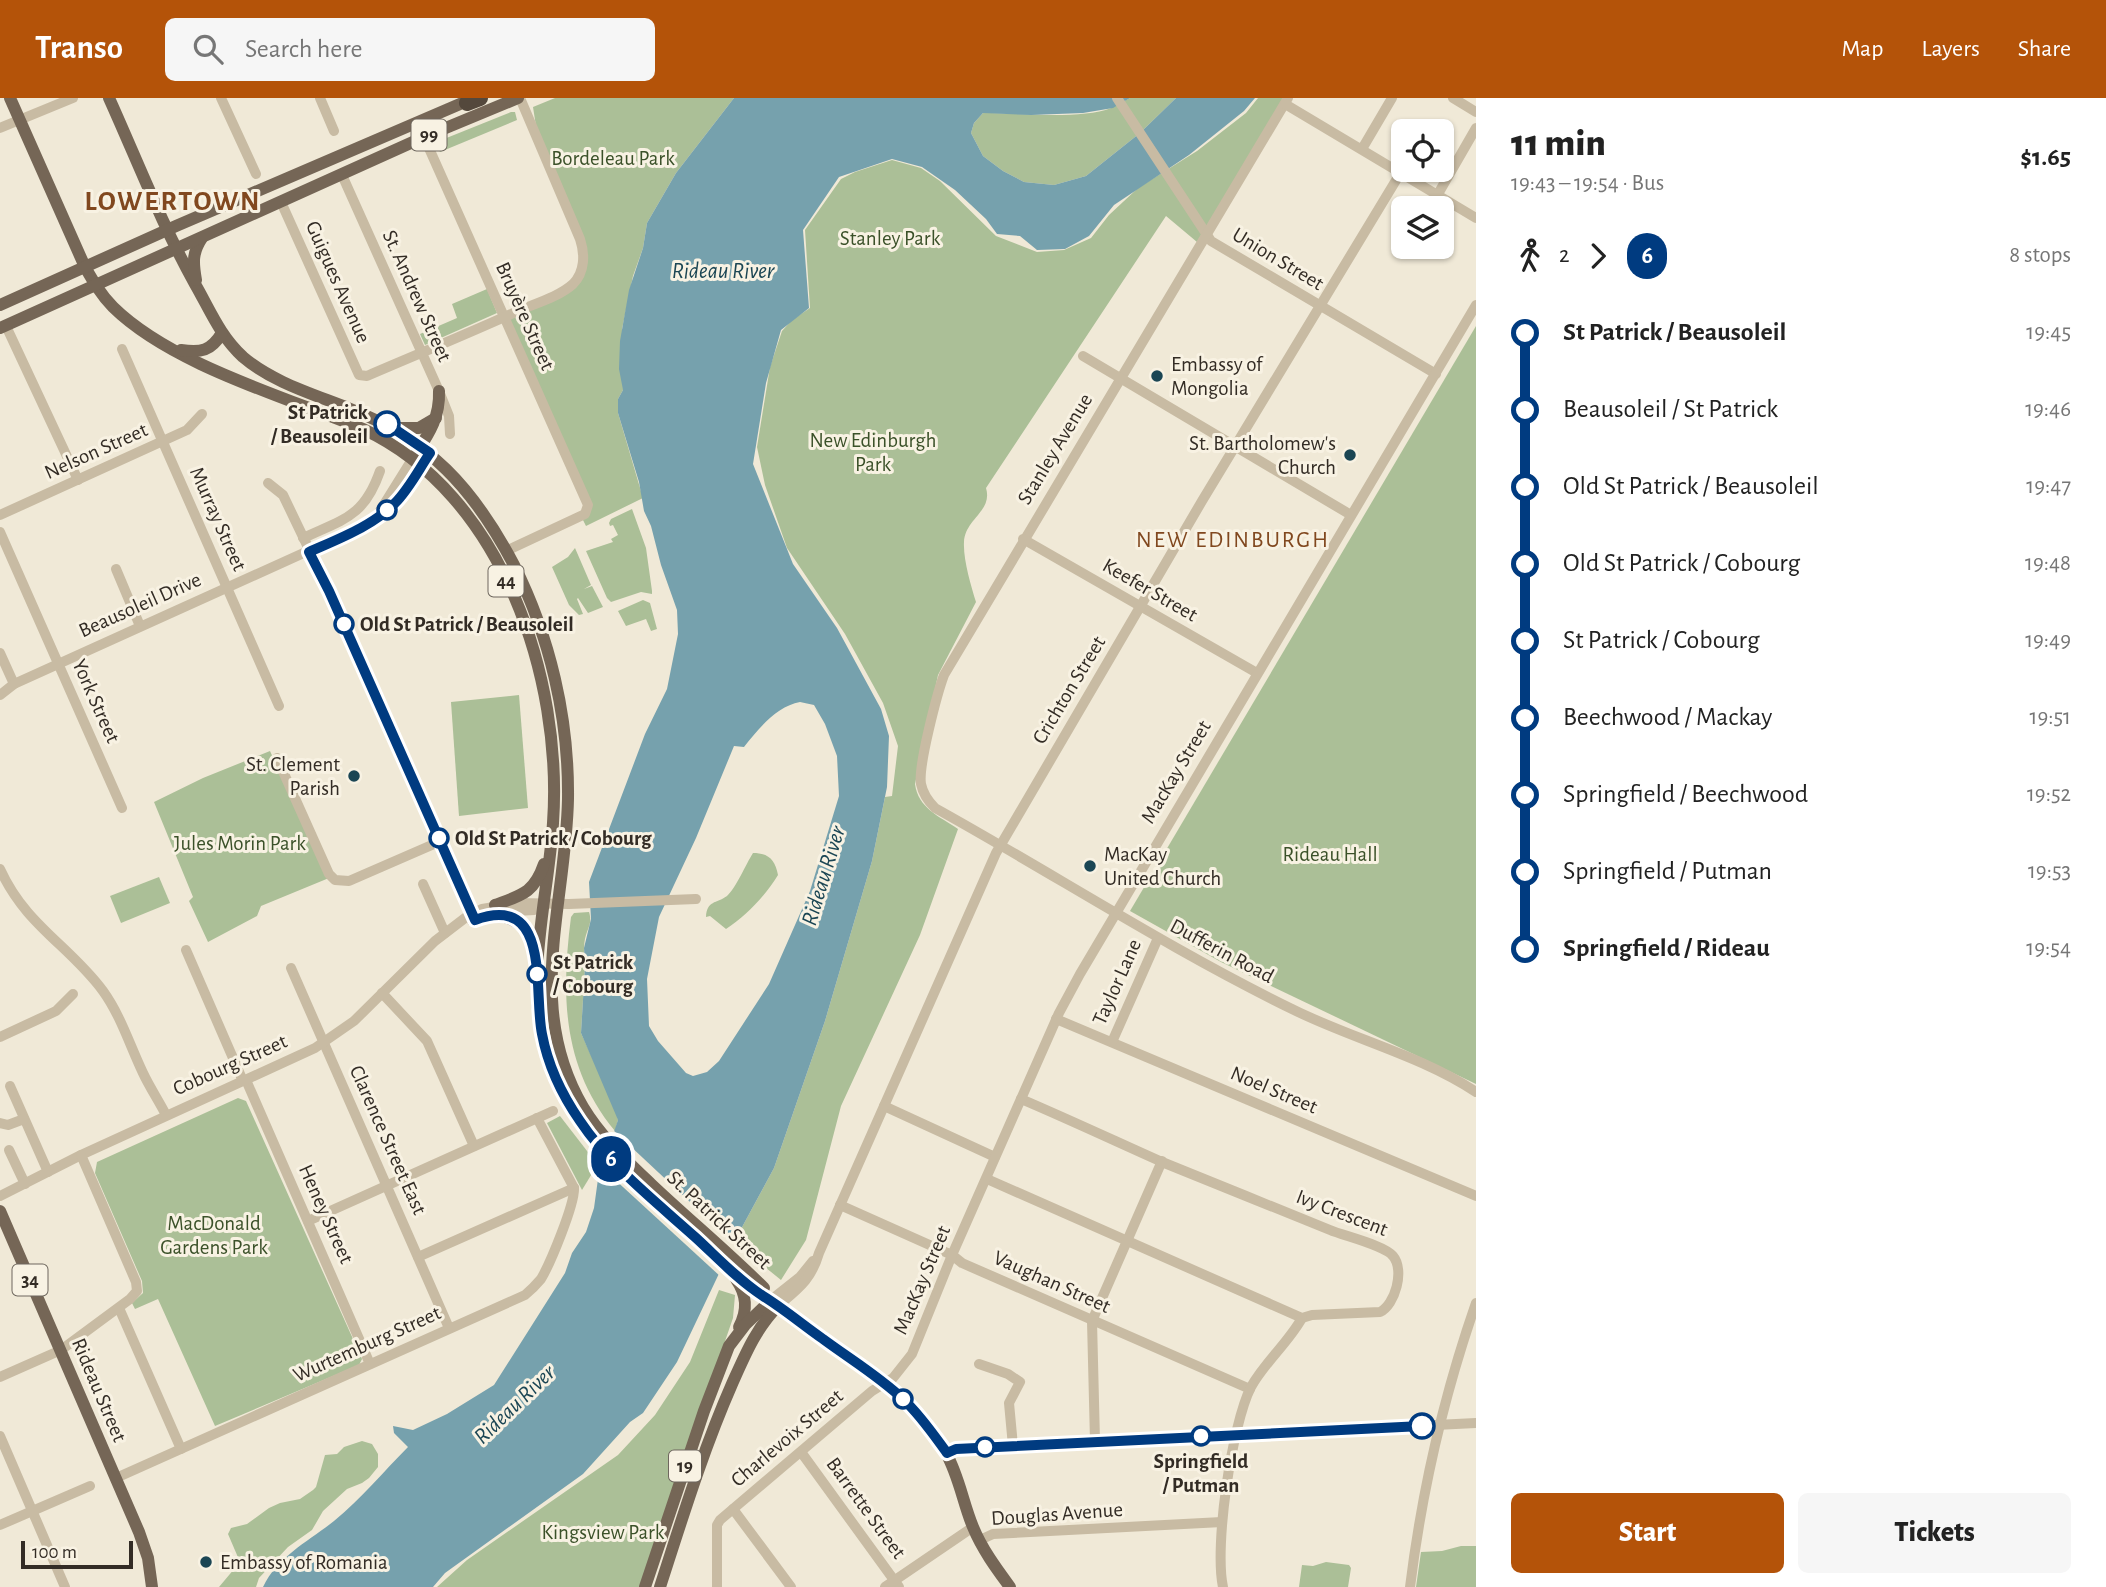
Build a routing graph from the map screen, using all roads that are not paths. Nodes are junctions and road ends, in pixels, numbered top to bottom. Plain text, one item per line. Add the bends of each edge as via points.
1 (10, 98) edge
2 (73, 98) edge
3 (109, 98) edge
4 (221, 98) edge
5 (320, 98) edge
6 (519, 98) edge
7 (1392, 98) edge
8 (1453, 98) edge
9 (474, 100) edge
10 (1119, 101) edge
11 (1287, 101) edge
12 (1476, 112) edge
13 (19, 120) junction
14 (0, 128) edge
15 (1476, 128) edge
16 (334, 131) dead end
17 (424, 137) junction
18 (1362, 149) junction
19 (314, 166) junction
20 (1391, 166) edge
21 (256, 174) dead end
22 (342, 175) junction
23 (1395, 182) edge
24 (1418, 182) edge
25 (1438, 194) junction
26 (281, 202) junction
27 (1476, 218) edge
28 (168, 230) junction
29 (1207, 236) junction
30 (203, 237) junction
31 (175, 249) junction
32 (85, 267) junction
33 (95, 285) junction
34 (197, 288) junction
35 (0, 296) edge
36 (17, 298) junction
37 (0, 305) edge
38 (1476, 305) edge
39 (1319, 306) junction
40 (505, 317) junction
41 (3, 327) edge
42 (222, 333) junction
43 (170, 348) junction
44 (122, 349) dead end
45 (421, 353) junction
46 (1083, 356) dead end
47 (1436, 374) junction
48 (1120, 379) junction
49 (439, 391) junction
50 (202, 414) dead end
51 (437, 417) junction
52 (394, 428) junction
53 (450, 434) dead end
54 (162, 442) junction
55 (1235, 446) junction
56 (425, 449) junction
57 (417, 462) junction
58 (380, 471) dead end
59 (78, 480) junction
60 (268, 483) dead end
61 (0, 515) edge
62 (1351, 515) junction
63 (0, 532) edge
64 (303, 538) junction
65 (1023, 538) junction
66 (506, 551) junction
67 (309, 552) junction
68 (116, 569) dead end
69 (227, 588) junction
70 (1140, 607) junction
71 (140, 626) junction
72 (0, 653) edge
73 (58, 664) junction
74 (1257, 673) junction
75 (14, 684) junction
76 (0, 695) edge
77 (279, 706) dead end
78 (277, 758) dead end
79 (122, 808) dead end
80 (961, 822) joint
81 (552, 840) junction
82 (440, 841) junction
83 (1000, 845) junction
84 (0, 869) edge
85 (423, 884) dead end
86 (696, 899) dead end
87 (551, 905) junction
88 (494, 910) junction
89 (1114, 913) junction
90 (474, 917) junction
91 (447, 931) junction
92 (1158, 938) junction
93 (186, 950) dead end
94 (537, 961) junction
95 (291, 968) dead end
96 (382, 993) junction
97 (73, 994) dead end
98 (1056, 1020) junction
99 (0, 1037) edge
100 (1112, 1042) junction
101 (324, 1043) junction
102 (244, 1081) junction
103 (10, 1086) dead end
104 (1476, 1092) edge
105 (1021, 1098) junction
106 (884, 1106) junction
107 (553, 1111) dead end
108 (166, 1115) junction
109 (537, 1118) junction
110 (24, 1119) junction
111 (0, 1123) edge
112 (603, 1144) junction
113 (474, 1146) junction
114 (9, 1150) dead end
115 (81, 1155) junction
116 (995, 1157) junction
117 (1162, 1161) junction
118 (48, 1172) junction
119 (987, 1179) junction
120 (24, 1184) junction
121 (386, 1185) junction
122 (574, 1188) junction
123 (0, 1196) edge
124 (1476, 1196) edge
125 (840, 1205) junction
126 (0, 1211) edge
127 (308, 1222) junction
128 (1128, 1241) junction
129 (952, 1255) junction
130 (418, 1257) junction
131 (733, 1265) junction
132 (775, 1303) junction
133 (1476, 1303) edge
134 (118, 1308) junction
135 (1302, 1318) junction
136 (1092, 1321) junction
137 (449, 1328) junction
138 (729, 1346) junction
139 (61, 1350) junction
140 (370, 1364) junction
141 (979, 1364) dead end
142 (0, 1377) edge
143 (884, 1384) junction
144 (1250, 1389) junction
145 (1476, 1423) edge
146 (1438, 1425) junction
147 (1237, 1434) junction
148 (0, 1436) edge
149 (1096, 1441) junction
150 (1013, 1446) junction
151 (181, 1448) junction
152 (801, 1452) junction
153 (947, 1453) junction
154 (116, 1478) junction
155 (90, 1486) dead end
156 (733, 1509) junction
157 (33, 1511) junction
158 (1222, 1522) junction
159 (0, 1525) edge
160 (973, 1527) junction
161 (980, 1541) junction
162 (893, 1585) edge
163 (65, 1587) edge
164 (152, 1587) edge
165 (645, 1587) edge
166 (660, 1587) edge
167 (717, 1587) edge
168 (791, 1587) edge
169 (1010, 1587) edge
170 (1223, 1587) edge
171 (1410, 1587) edge

1 - 13 main road, 44
2 - 13 street
3 - 28 main road, St. Patrick Street / 44
4 - 21 street
5 - 16 street
6 - 17 main road, 99
6 - 40 street via 582,243 582,270 566,289
7 - 18 street
8 - 12 street
9 - 19 main road, 99
10 - 29 street, Union Street
11 - 18 street
11 - 29 street, Stanley Avenue
13 - 14 street
13 - 32 main road, 44
15 - 25 street
17 - 22 main road, 99
17 - 40 street, Bruyère Street
18 - 20 street
19 - 22 main road via 337,168
19 - 28 main road, 99
22 - 26 main road, 99
22 - 45 street, St. Andrew Street
23 - 39 street, Crichton Street
24 - 25 street
25 - 27 street
26 - 30 main road, 99
26 - 45 street, Guigues Avenue via 358,373 362,376
28 - 31 main road, St. Patrick Street / 44
28 - 32 main road, 99
29 - 39 street, Union Street
29 - 48 street, Stanley Avenue
30 - 31 main road, 99
30 - 34 main road via 192,260
31 - 33 main road, 99
31 - 34 main road, St. Patrick Street / 44
32 - 33 main road, 44
32 - 36 main road, 99
33 - 41 main road, 99
33 - 43 main road, 44 via 128,320
34 - 42 main road, St. Patrick Street / 44
35 - 36 street
36 - 37 main road, 99
38 - 47 street, MacKay Street
39 - 47 street, Union Street
39 - 55 street, Crichton Street
40 - 45 street
40 - 66 street, Bruyère Street via 588,505 585,514
41 - 59 street
42 - 43 main road via 206,350
42 - 52 main road, St. Patrick Street / 44 via 270,375
43 - 57 main road, St. Patrick Street / 44 via 363,429
44 - 54 street, Murray Street
45 - 49 street, St. Andrew Street
46 - 48 street
47 - 62 street, MacKay Street
48 - 55 street
48 - 65 street, Stanley Avenue
49 - 51 main road
49 - 53 street, St. Andrew Street
50 - 54 street, Nelson Street via 187,430
51 - 52 main road via 419,428
51 - 56 main road
52 - 56 main road, St. Patrick Street / 44
54 - 59 street, Nelson Street
54 - 69 street, Murray Street
55 - 62 street
55 - 70 street, Crichton Street
56 - 57 main road
56 - 66 main road, St. Patrick Street / 44 via 470,495
57 - 67 street, Beausoleil Drive via 374,519
57 - 81 main road, St. Patrick Street / 44 via 456,500 482,537 528,634 545,695 552,745
58 - 64 street via 372,494 356,511
59 - 61 street, Nelson Street
60 - 64 street via 283,495
62 - 74 street, MacKay Street
63 - 73 street, York Street
64 - 67 street
65 - 70 street, Keefer Street
65 - 80 street, Stanley Avenue via 939,689 921,787 930,804
66 - 87 main road, St. Patrick Street / 44 via 547,648 564,730 567,815
67 - 69 street, Beausoleil Drive
67 - 82 street
68 - 71 street
69 - 71 street, Beausoleil Drive
69 - 77 street, Murray Street
70 - 74 street, Keefer Street
70 - 83 street, Crichton Street
71 - 73 street, Beausoleil Drive
72 - 75 street
73 - 75 street, Beausoleil Drive
73 - 79 street, York Street
74 - 89 street, MacKay Street
75 - 76 street, Beausoleil Drive
78 - 82 street via 329,874 337,882 349,881
80 - 83 street, Dufferin Road
81 - 87 main road, St. Patrick Street / 44
81 - 88 main road via 533,887
82 - 90 street
83 - 89 street, Dufferin Road
83 - 106 street, Crichton Street
84 - 108 street via 29,916 103,991
85 - 91 street
86 - 87 street, Cobourg Street
87 - 88 street, Cobourg Street
87 - 94 main road, St. Patrick Street / 44
87 - 112 main road, St. Patrick Street / 44 via 551,983 558,1046 578,1099
88 - 90 street, Cobourg Street
88 - 94 main road via 525,926
89 - 92 street, Dufferin Road
89 - 98 street, MacKay Street
90 - 91 street, Cobourg Street
91 - 96 street, Cobourg Street
92 - 100 street, Taylor Lane
92 - 104 street, Dufferin Road via 1294,1011 1445,1073
93 - 102 street, Heney Street
94 - 112 main road, St. Patrick Street / 44 via 539,1015 547,1055 569,1104
95 - 101 street, Clarence Street East
96 - 101 street, Cobourg Street
96 - 113 street via 426,1041
97 - 99 street via 57,1011
98 - 100 street, Noel Street
98 - 105 street, MacKay Street
100 - 124 street, Noel Street
101 - 102 street, Cobourg Street
101 - 121 street, Clarence Street East
102 - 108 street, Cobourg Street
102 - 127 street, Heney Street
103 - 110 street
105 - 116 street, MacKay Street
105 - 117 street, Ivy Crescent
106 - 116 street
106 - 125 street, Crichton Street
107 - 109 street
108 - 115 street, Cobourg Street
109 - 113 street
109 - 122 street
110 - 111 street
110 - 118 street
112 - 131 main road, St. Patrick Street / 44
113 - 121 street
114 - 120 street
115 - 118 street, Cobourg Street
115 - 134 street via 136,1282 134,1296
116 - 119 street, MacKay Street
117 - 128 street
117 - 135 street, Ivy Crescent via 1393,1255 1398,1272 1387,1309
118 - 120 street, Cobourg Street
119 - 128 street
119 - 129 street, MacKay Street
120 - 123 street, Cobourg Street
121 - 127 street
121 - 130 street, Clarence Street East
122 - 130 street
122 - 137 street, Wurtemburg Street via 570,1209 537,1283 525,1295
125 - 129 street, Vaughan Street
125 - 132 street, Crichton Street via 819,1253
126 - 139 main road, Rideau Street / 34
127 - 140 street, Heney Street
128 - 135 street
128 - 136 street
129 - 136 street, Vaughan Street
129 - 143 street, MacKay Street via 912,1354
130 - 137 street, Clarence Street East
131 - 132 main road, St. Patrick Street / 44
131 - 138 main road via 746,1304
132 - 138 main road, 19 via 746,1325
132 - 143 main road, 44
132 - 166 main road, 19 via 752,1340 722,1407
133 - 146 street
134 - 139 street
134 - 151 street
135 - 144 street
136 - 144 street, Vaughan Street
136 - 149 street
137 - 140 street, Wurtemburg Street
138 - 165 main road, 19
139 - 142 street
139 - 154 main road, Rideau Street / 34
140 - 151 street, Wurtemburg Street
141 - 150 street via 1020,1382 1009,1403
143 - 152 street, Charlevoix Street
143 - 153 main road, 44 via 912,1408
144 - 147 street
145 - 146 street
146 - 147 street
146 - 171 street
147 - 149 street
147 - 158 street
148 - 157 street
149 - 150 street
150 - 153 street
151 - 154 street, Wurtemburg Street
152 - 156 street, Charlevoix Street
152 - 162 street, Barrette Street
153 - 160 main road, 44
154 - 164 main road, Rideau Street / 34 via 144,1545
155 - 157 street
156 - 167 street, Charlevoix Street via 717,1525
156 - 168 street
157 - 159 street
157 - 163 street
158 - 161 street, Douglas Avenue via 993,1534
158 - 170 street via 1219,1563
160 - 161 main road, 44
160 - 162 street
161 - 169 main road, 44

